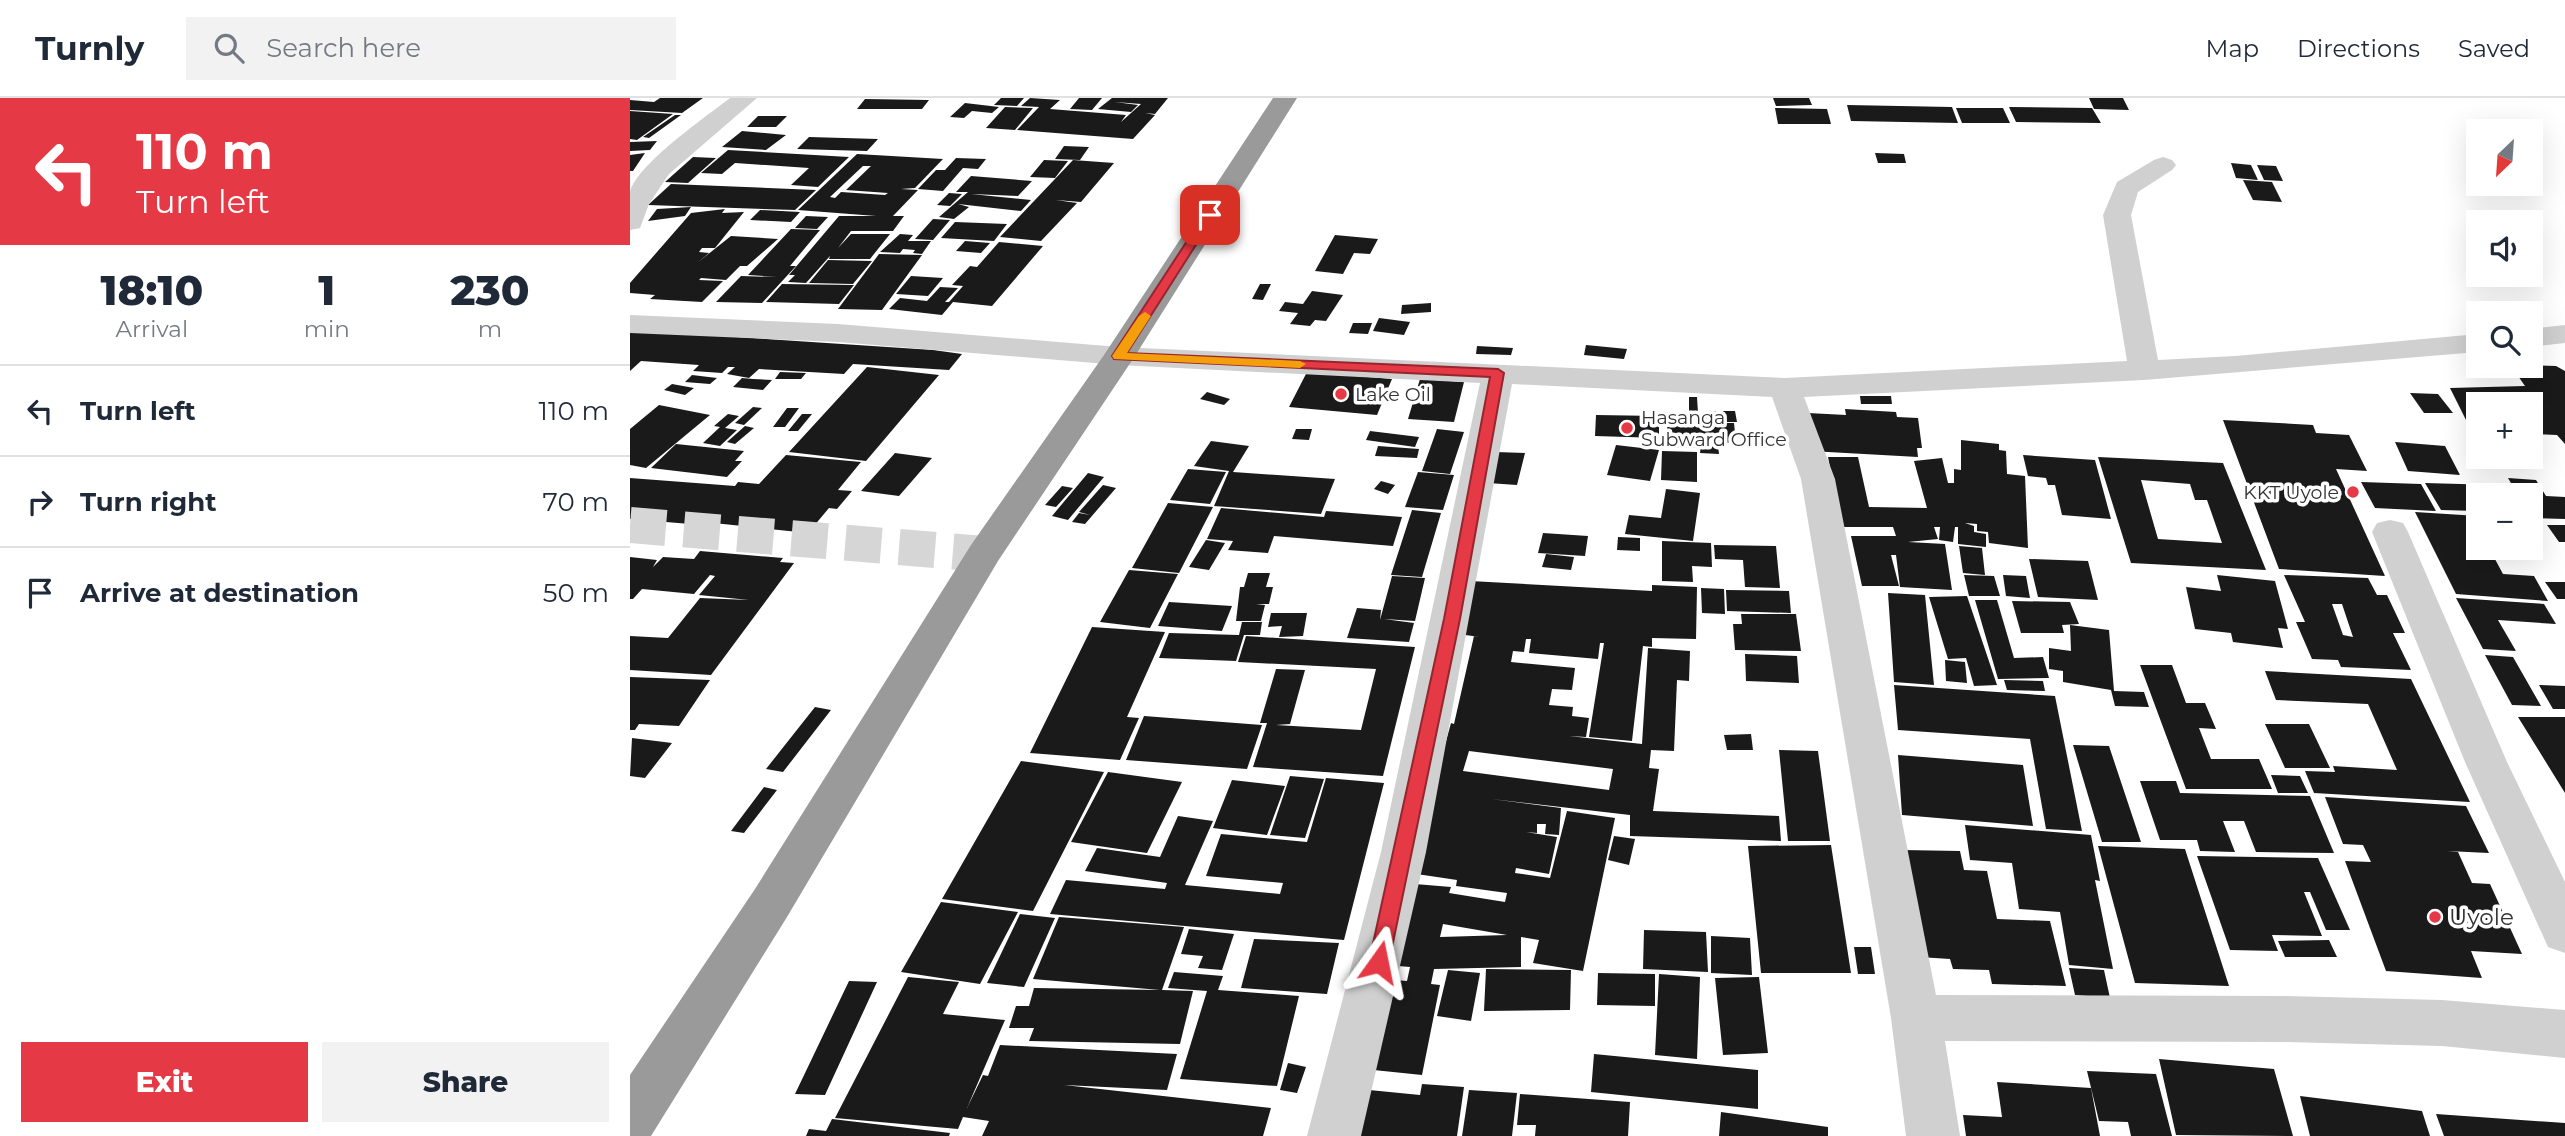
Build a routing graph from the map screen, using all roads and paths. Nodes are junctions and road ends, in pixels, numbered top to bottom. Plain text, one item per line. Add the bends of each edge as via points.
1 (745, 98) edge
2 (1285, 98) edge
3 (2163, 165) dead end
4 (631, 211) edge
5 (630, 324) edge
6 (2565, 334) edge
7 (2543, 337) edge
8 (2466, 344) edge
9 (1119, 356) junction
10 (2144, 371) junction
11 (1498, 373) junction
12 (1785, 388) junction
13 (2390, 532) dead end
14 (2565, 932) edge
15 (1916, 1018) junction
16 (2565, 1034) edge
17 (630, 1121) edge
18 (1335, 1136) edge
19 (1933, 1136) edge

1 - 4 street via 661,168
2 - 9 highway
3 - 10 street via 2126,188 2117,215
5 - 9 street via 838,333
6 - 7 street
8 - 10 street
9 - 11 street
9 - 17 highway via 984,554 771,903
10 - 12 street
11 - 12 street
11 - 18 street via 1435,701 1367,1016
12 - 15 street via 1818,479
13 - 14 street via 2486,762
15 - 16 street via 2311,1019 2442,1023
15 - 19 street

